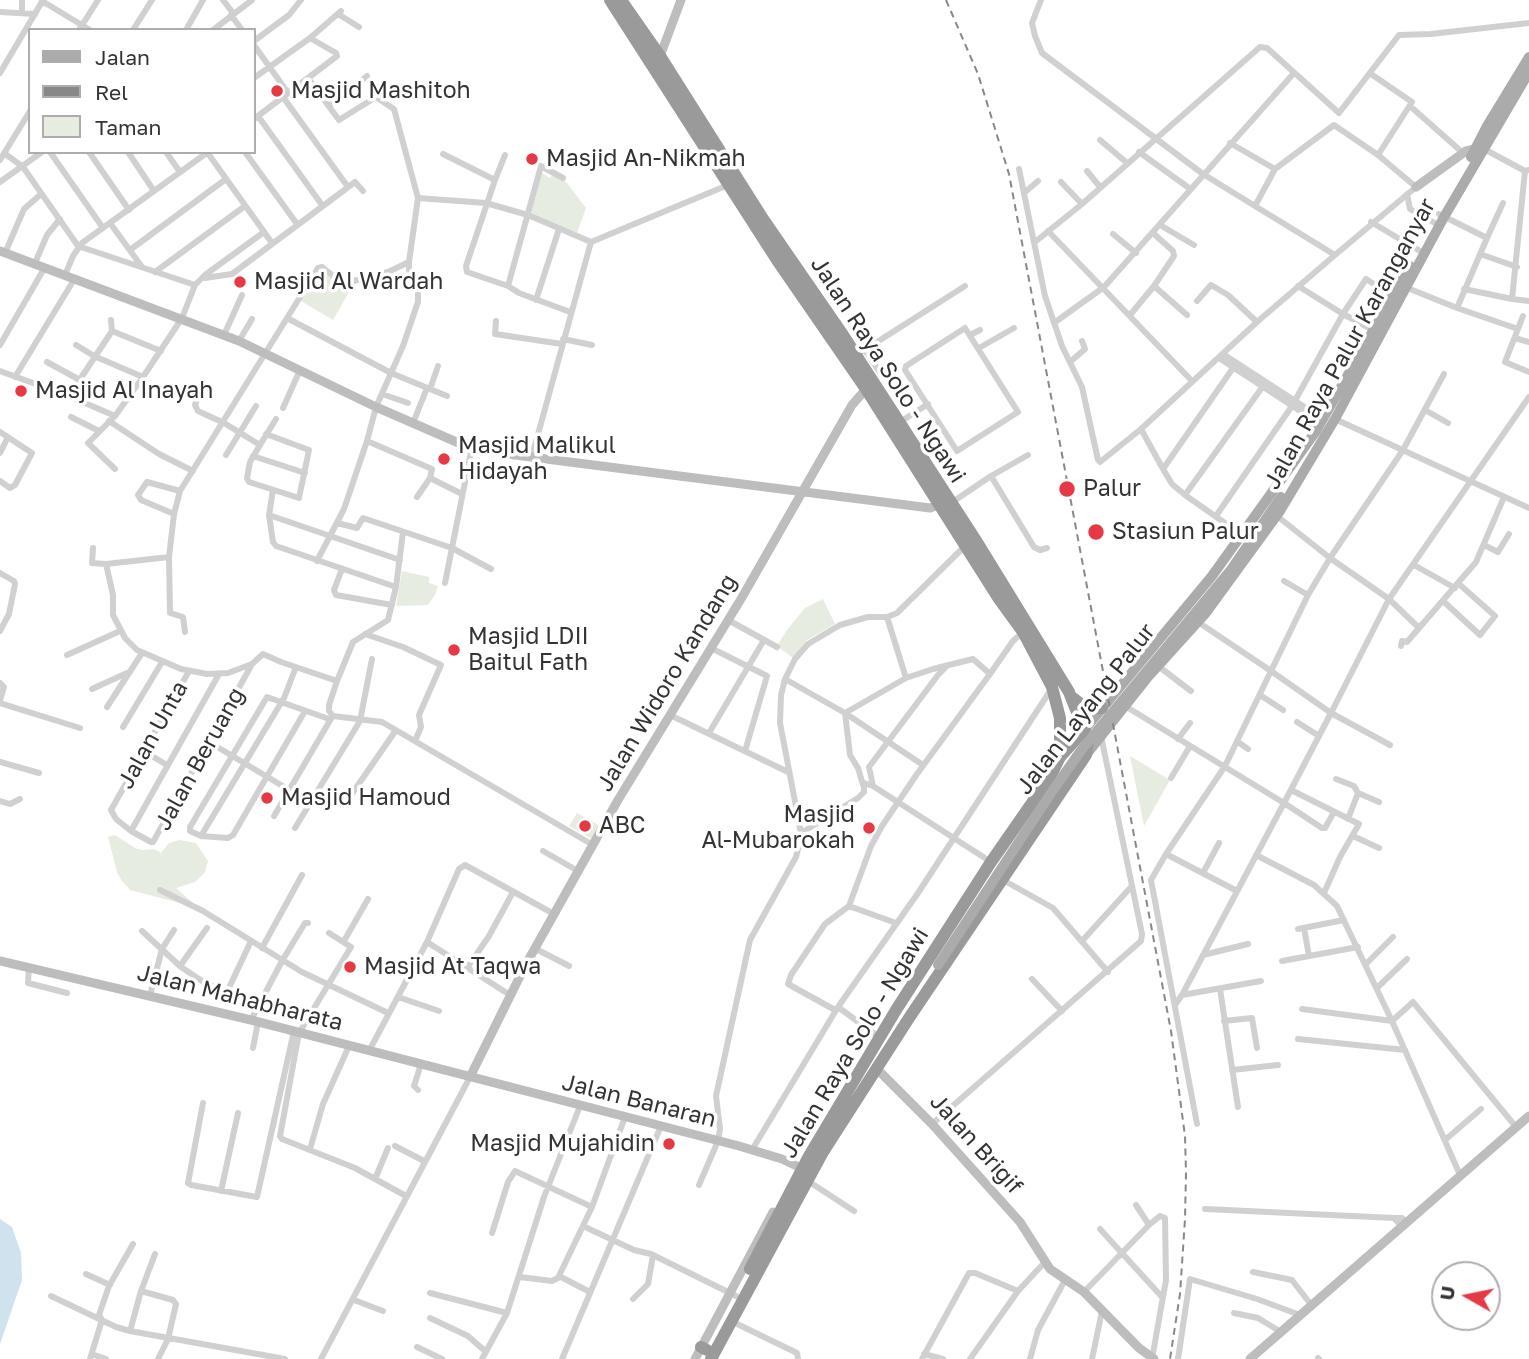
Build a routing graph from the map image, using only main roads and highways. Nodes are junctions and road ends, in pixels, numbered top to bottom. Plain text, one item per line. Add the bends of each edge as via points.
1 (610, 0) edge
2 (621, 0) edge
3 (1529, 57) edge
4 (657, 62) junction
5 (1529, 72) edge
6 (1481, 148) junction
7 (1377, 332) junction
8 (1317, 440) junction
9 (944, 504) junction
10 (970, 542) junction
11 (1136, 666) junction
12 (1148, 677) junction
13 (1069, 692) junction
14 (1102, 708) junction
15 (1084, 729) junction
16 (1086, 755) junction
17 (1059, 757) junction
18 (1074, 771) junction
19 (1050, 777) junction
20 (1063, 787) junction
21 (936, 963) junction
22 (896, 1010) junction
23 (909, 1018) junction
24 (803, 1172) junction
25 (703, 1355) edge

1 - 4 highway, Jalan Raya Solo - Ngawi
2 - 4 highway, Jalan Raya Solo - Ngawi
3 - 6 main road, Jalan Raya Palur Karanganyar via 1487,126
4 - 9 highway, Jalan Raya Solo - Ngawi via 728,185
4 - 9 highway, Jalan Raya Solo - Ngawi via 787,256 860,353
5 - 6 main road, Jalan Raya Palur Karanganyar
6 - 7 main road, Jalan Raya Palur Karanganyar
7 - 8 main road, Jalan Raya Palur Karanganyar via 1335,419
7 - 8 main road, Jalan Raya Palur Karanganyar via 1321,422
8 - 11 main road, Jalan Raya Palur Karanganyar
8 - 12 main road, Jalan Raya Palur Karanganyar via 1277,516 1198,622
8 - 21 main road, Jalan Layang Palur, bridge via 1230,571 1082,749
9 - 10 highway, Jalan Raya Solo - Ngawi
10 - 13 highway, Jalan Raya Solo - Ngawi
10 - 17 highway, Jalan Raya Solo - Ngawi via 1052,687 1060,718
11 - 12 main road via 1138,674
11 - 14 main road, Jalan Raya Palur Karanganyar
12 - 16 main road, Jalan Raya Palur Karanganyar
13 - 14 highway via 1084,707
13 - 15 highway, Jalan Raya Solo - Ngawi
14 - 15 main road, Jalan Raya Palur Karanganyar
15 - 16 highway, Jalan Raya Solo - Ngawi
15 - 17 highway
16 - 18 highway, Jalan Raya Solo - Ngawi
17 - 18 highway via 1064,768
17 - 19 highway, Jalan Raya Solo - Ngawi
18 - 20 highway, Jalan Raya Solo - Ngawi
19 - 20 highway via 1058,778
19 - 22 highway, Jalan Raya Solo - Ngawi
20 - 23 highway, Jalan Raya Solo - Ngawi
21 - 22 main road, Jalan Layang Palur
21 - 23 main road, Jalan Layang Palur
22 - 24 highway, Jalan Raya Solo - Ngawi
23 - 24 highway, Jalan Raya Solo - Ngawi
24 - 25 highway, Jalan Raya Solo - Ngawi via 732,1294
24 - 25 highway, Jalan Raya Solo - Ngawi via 731,1321

